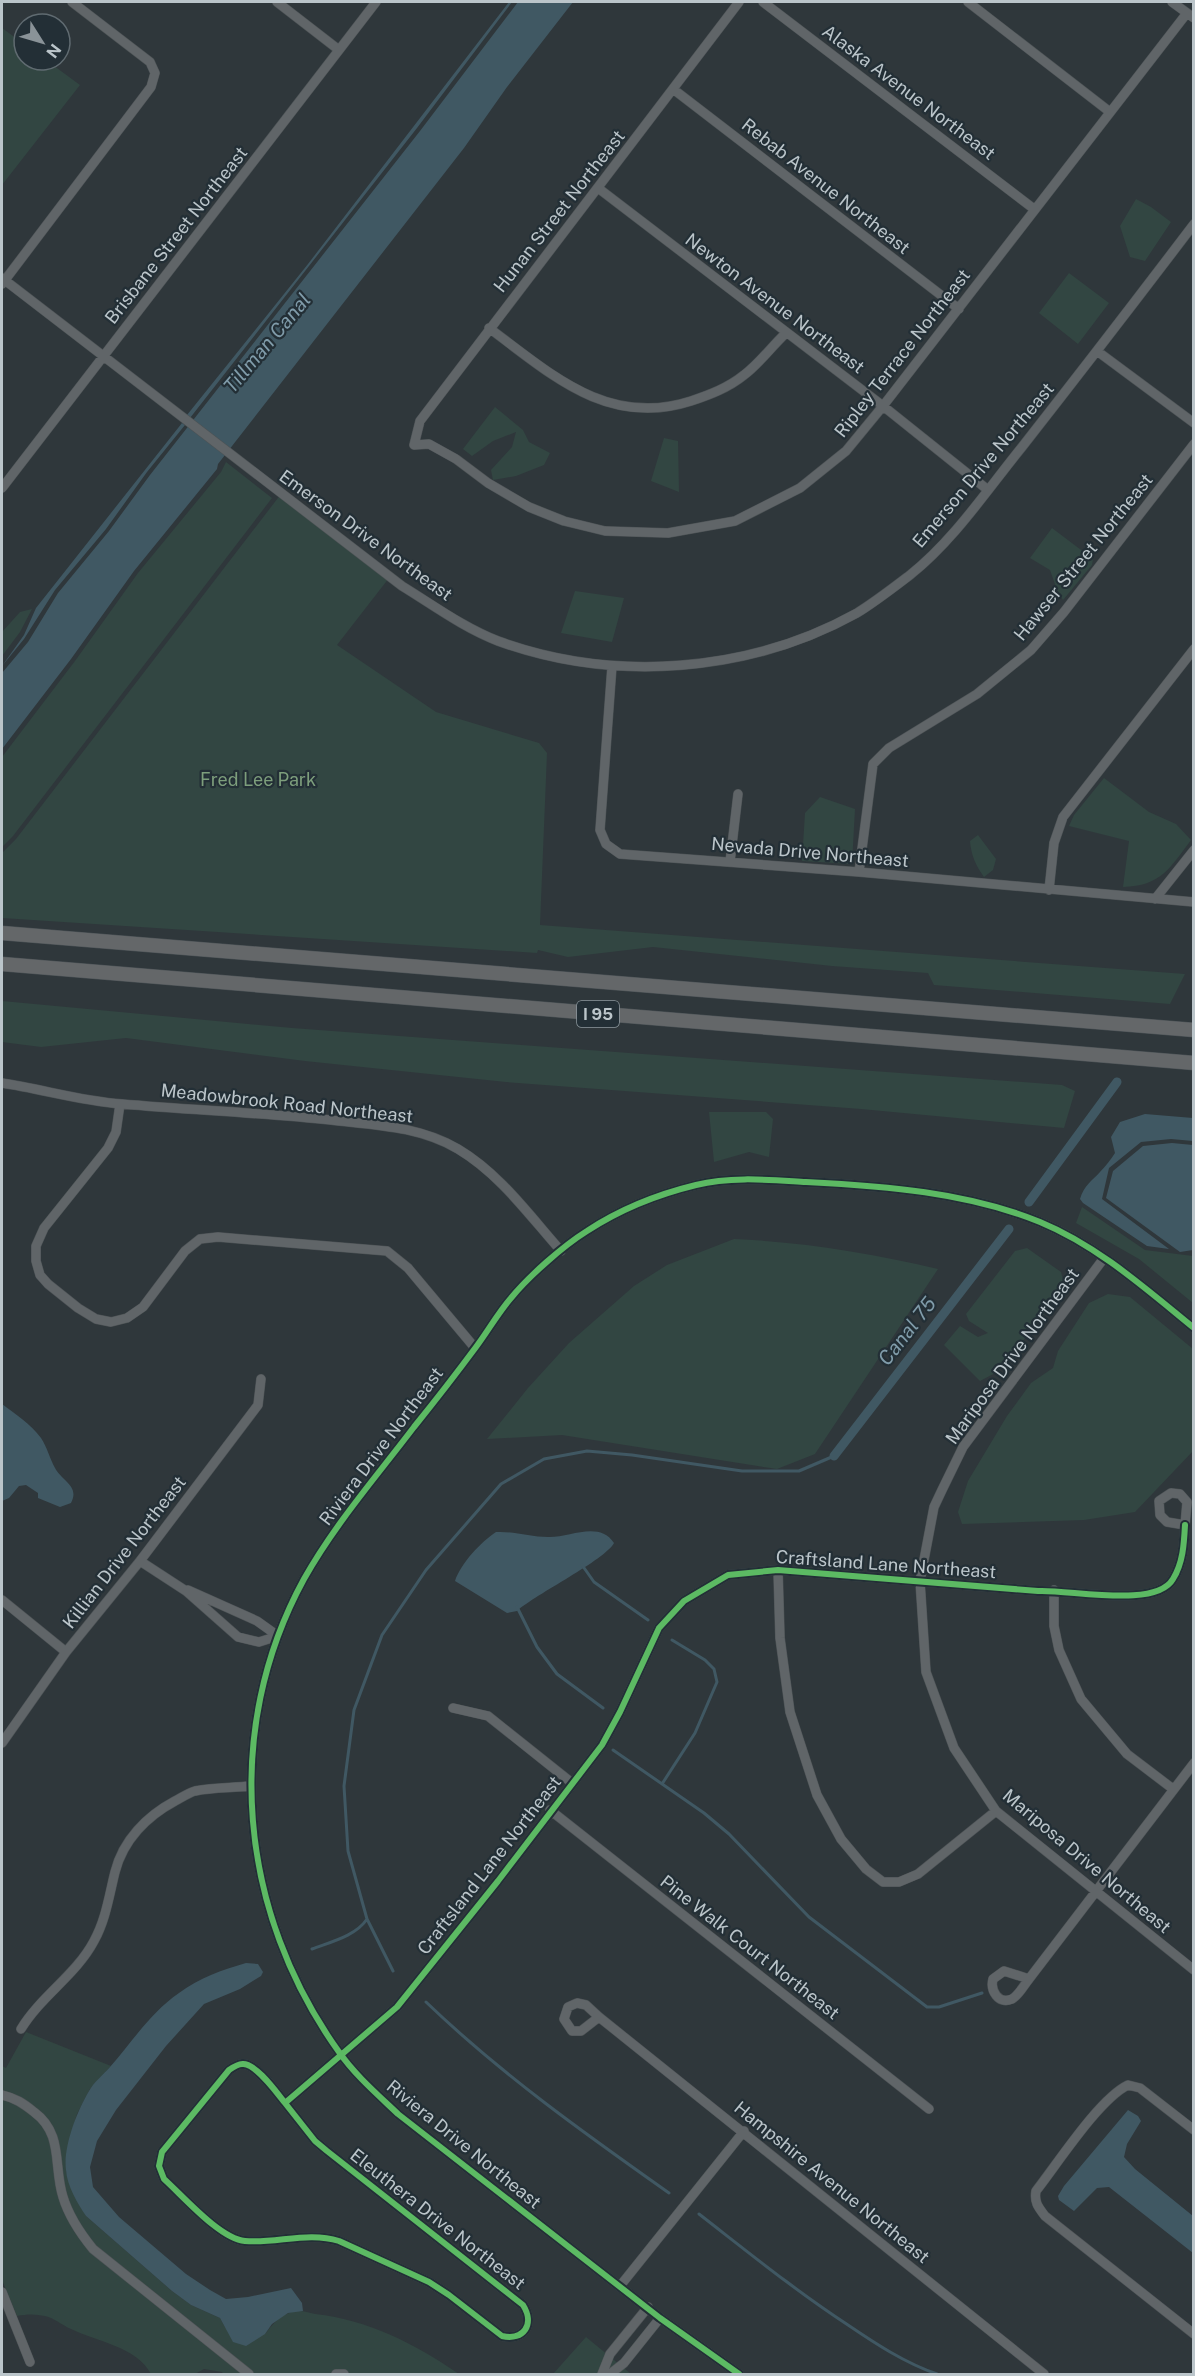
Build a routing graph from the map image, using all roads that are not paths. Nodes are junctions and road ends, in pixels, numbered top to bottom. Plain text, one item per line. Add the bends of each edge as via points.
1 (72, 2) edge
2 (277, 2) edge
3 (376, 2) edge
4 (739, 2) edge
5 (763, 2) edge
6 (968, 2) edge
7 (1172, 2) edge
8 (1190, 16) edge
9 (339, 50) junction
10 (673, 89) junction
11 (1110, 112) junction
12 (598, 188) junction
13 (1034, 209) junction
14 (1194, 224) edge
15 (3, 281) edge
16 (958, 309) junction
17 (489, 328) junction
18 (786, 333) junction
19 (1097, 351) junction
20 (103, 357) junction
21 (883, 406) junction
22 (1194, 423) edge
23 (1194, 444) edge
24 (414, 445) joint
25 (2, 488) edge
26 (988, 490) junction
27 (1194, 649) edge
28 (612, 666) junction
29 (738, 795) dead end
30 (1194, 850) edge
31 (730, 862) junction
32 (859, 872) junction
33 (1049, 890) junction
34 (1155, 899) junction
35 (1194, 902) edge
36 (2, 933) edge
37 (2, 964) edge
38 (1194, 1030) edge
39 (1194, 1063) edge
40 (2, 1083) edge
41 (120, 1104) junction
42 (561, 1251) junction
43 (1104, 1258) junction
44 (1194, 1328) edge
45 (475, 1348) junction
46 (261, 1378) dead end
47 (1185, 1525) dead end
48 (140, 1561) junction
49 (778, 1570) junction
50 (920, 1581) junction
51 (1054, 1590) junction
52 (186, 1591) junction
53 (2, 1600) edge
54 (278, 1636) junction
55 (66, 1652) junction
56 (453, 1708) dead end
57 (2, 1743) edge
58 (1194, 1763) edge
59 (572, 1783) junction
60 (250, 1786) junction
61 (1173, 1789) junction
62 (550, 1810) junction
63 (996, 1811) junction
64 (1096, 1890) junction
65 (1194, 1970) edge
66 (1029, 1979) dead end
67 (599, 2017) dead end
68 (21, 2029) dead end
69 (340, 2055) junction
70 (3, 2096) edge
71 (285, 2103) junction
72 (929, 2109) dead end
73 (1194, 2130) edge
74 (744, 2131) junction
75 (620, 2286) junction
76 (2, 2292) edge
77 (648, 2307) junction
78 (660, 2318) junction
79 (1194, 2334) edge
80 (30, 2362) dead end
81 (249, 2374) edge
82 (336, 2374) edge
83 (344, 2374) edge
84 (602, 2374) edge
85 (610, 2374) edge
86 (739, 2374) edge
87 (1044, 2374) edge

1 - 15 street via 150,62 155,73 151,87
2 - 9 street
3 - 9 street, Brisbane Street Northeast
4 - 10 street, Hunan Street Northeast
5 - 13 street, Alaska Avenue Northeast
6 - 11 street
7 - 8 street
8 - 11 street, Ripley Terrace Northeast
9 - 20 street, Brisbane Street Northeast
10 - 12 street, Hunan Street Northeast
10 - 16 street, Rebab Avenue Northeast
11 - 13 street, Ripley Terrace Northeast
12 - 17 street, Hunan Street Northeast
12 - 18 street, Newton Avenue Northeast
13 - 16 street, Ripley Terrace Northeast
14 - 19 street, Emerson Drive Northeast
15 - 20 street, Emerson Drive Northeast
16 - 21 street, Ripley Terrace Northeast
17 - 18 street via 561,381 591,397 633,408 674,406 714,393 745,375
17 - 24 street, Hunan Street Northeast via 420,421
18 - 21 street, Newton Avenue Northeast
19 - 22 street
19 - 26 street, Emerson Drive Northeast
20 - 25 street, Brisbane Street Northeast
20 - 28 street, Emerson Drive Northeast via 402,586 448,615 496,640 549,656
21 - 24 street, Ripley Terrace Northeast via 846,451 800,488 735,521 668,533 605,531 564,521 529,507 429,444
21 - 26 street, Newton Avenue Northeast
23 - 32 street, Hawser Street Northeast via 1031,650 977,694 889,748 873,764
26 - 28 street, Emerson Drive Northeast via 911,574 849,616 807,636 743,657 682,666
27 - 33 street via 1063,817 1054,843
28 - 31 street, Nevada Drive Northeast via 600,830 606,844 620,854
29 - 31 street
30 - 34 street
31 - 32 street, Nevada Drive Northeast
32 - 33 street, Nevada Drive Northeast
33 - 34 street, Nevada Drive Northeast
34 - 35 street, Nevada Drive Northeast
36 - 38 highway, I 95
37 - 39 highway, I 95
40 - 41 street, Meadowbrook Road Northeast via 78,1100
41 - 42 street, Meadowbrook Road Northeast via 297,1117 421,1133 478,1162
41 - 45 street via 116,1132 108,1148 44,1228 36,1246 40,1275 78,1308 96,1319 111,1322 127,1318 200,1239 218,1237 387,1251 408,1268
42 - 43 street, Riviera Drive Northeast via 588,1230 638,1204 696,1185 762,1179 957,1197 1036,1221
42 - 45 street, Riviera Drive Northeast via 512,1297
43 - 44 street, Riviera Drive Northeast
43 - 50 street, Mariposa Drive Northeast via 963,1448 934,1507
45 - 54 street, Riviera Drive Northeast via 334,1530 304,1580
46 - 48 street, Killian Drive Northeast via 258,1406
47 - 51 street, Craftsland Lane Northeast via 1182,1557 1173,1581 1154,1593 1132,1596
48 - 52 street
48 - 55 street, Killian Drive Northeast
49 - 50 street, Craftsland Lane Northeast
49 - 59 street, Craftsland Lane Northeast via 728,1575 684,1601 659,1628 620,1712 602,1744
49 - 63 street via 780,1638 790,1712 817,1795 840,1839 866,1869 883,1882 899,1882 918,1874
50 - 51 street, Craftsland Lane Northeast
50 - 63 street, Mariposa Drive Northeast via 926,1672 954,1748
51 - 61 street via 1059,1650 1081,1699 1127,1754
52 - 54 street via 257,1622
52 - 54 street via 237,1637 259,1642
53 - 55 street
54 - 60 street, Riviera Drive Northeast via 264,1682
55 - 57 street, Killian Drive Northeast
56 - 59 street via 488,1716
58 - 61 street
59 - 62 street, Craftsland Lane Northeast
60 - 68 street via 193,1791 144,1822 115,1870 108,1908 95,1940 75,1969
60 - 69 street, Riviera Drive Northeast via 267,1909 304,1998
61 - 64 street
62 - 69 street, Craftsland Lane Northeast via 397,2007
62 - 72 street, Pine Walk Court Northeast
63 - 64 street, Mariposa Drive Northeast
64 - 65 street, Mariposa Drive Northeast
64 - 66 street
67 - 74 street, Hampshire Avenue Northeast
69 - 71 street
69 - 75 street, Riviera Drive Northeast via 398,2114
70 - 81 street via 16,2098 45,2120 54,2138 62,2196 74,2224 93,2249
71 - 71 street, Eleuthera Drive Northeast via 250,2065 228,2070 162,2152 159,2166 164,2179 229,2236 244,2241 325,2237 339,2241 429,2282 502,2336 510,2338 524,2331 529,2322 523,2305 321,2146
73 - 79 street via 1140,2088 1128,2085 1104,2103 1036,2191 1035,2199 1045,2216
74 - 75 street
74 - 87 street, Hampshire Avenue Northeast
75 - 77 street, Riviera Drive Northeast
76 - 80 street
77 - 78 street, Riviera Drive Northeast
77 - 84 street via 610,2354
78 - 85 street via 624,2363
78 - 86 street, Riviera Drive Northeast
82 - 83 street

